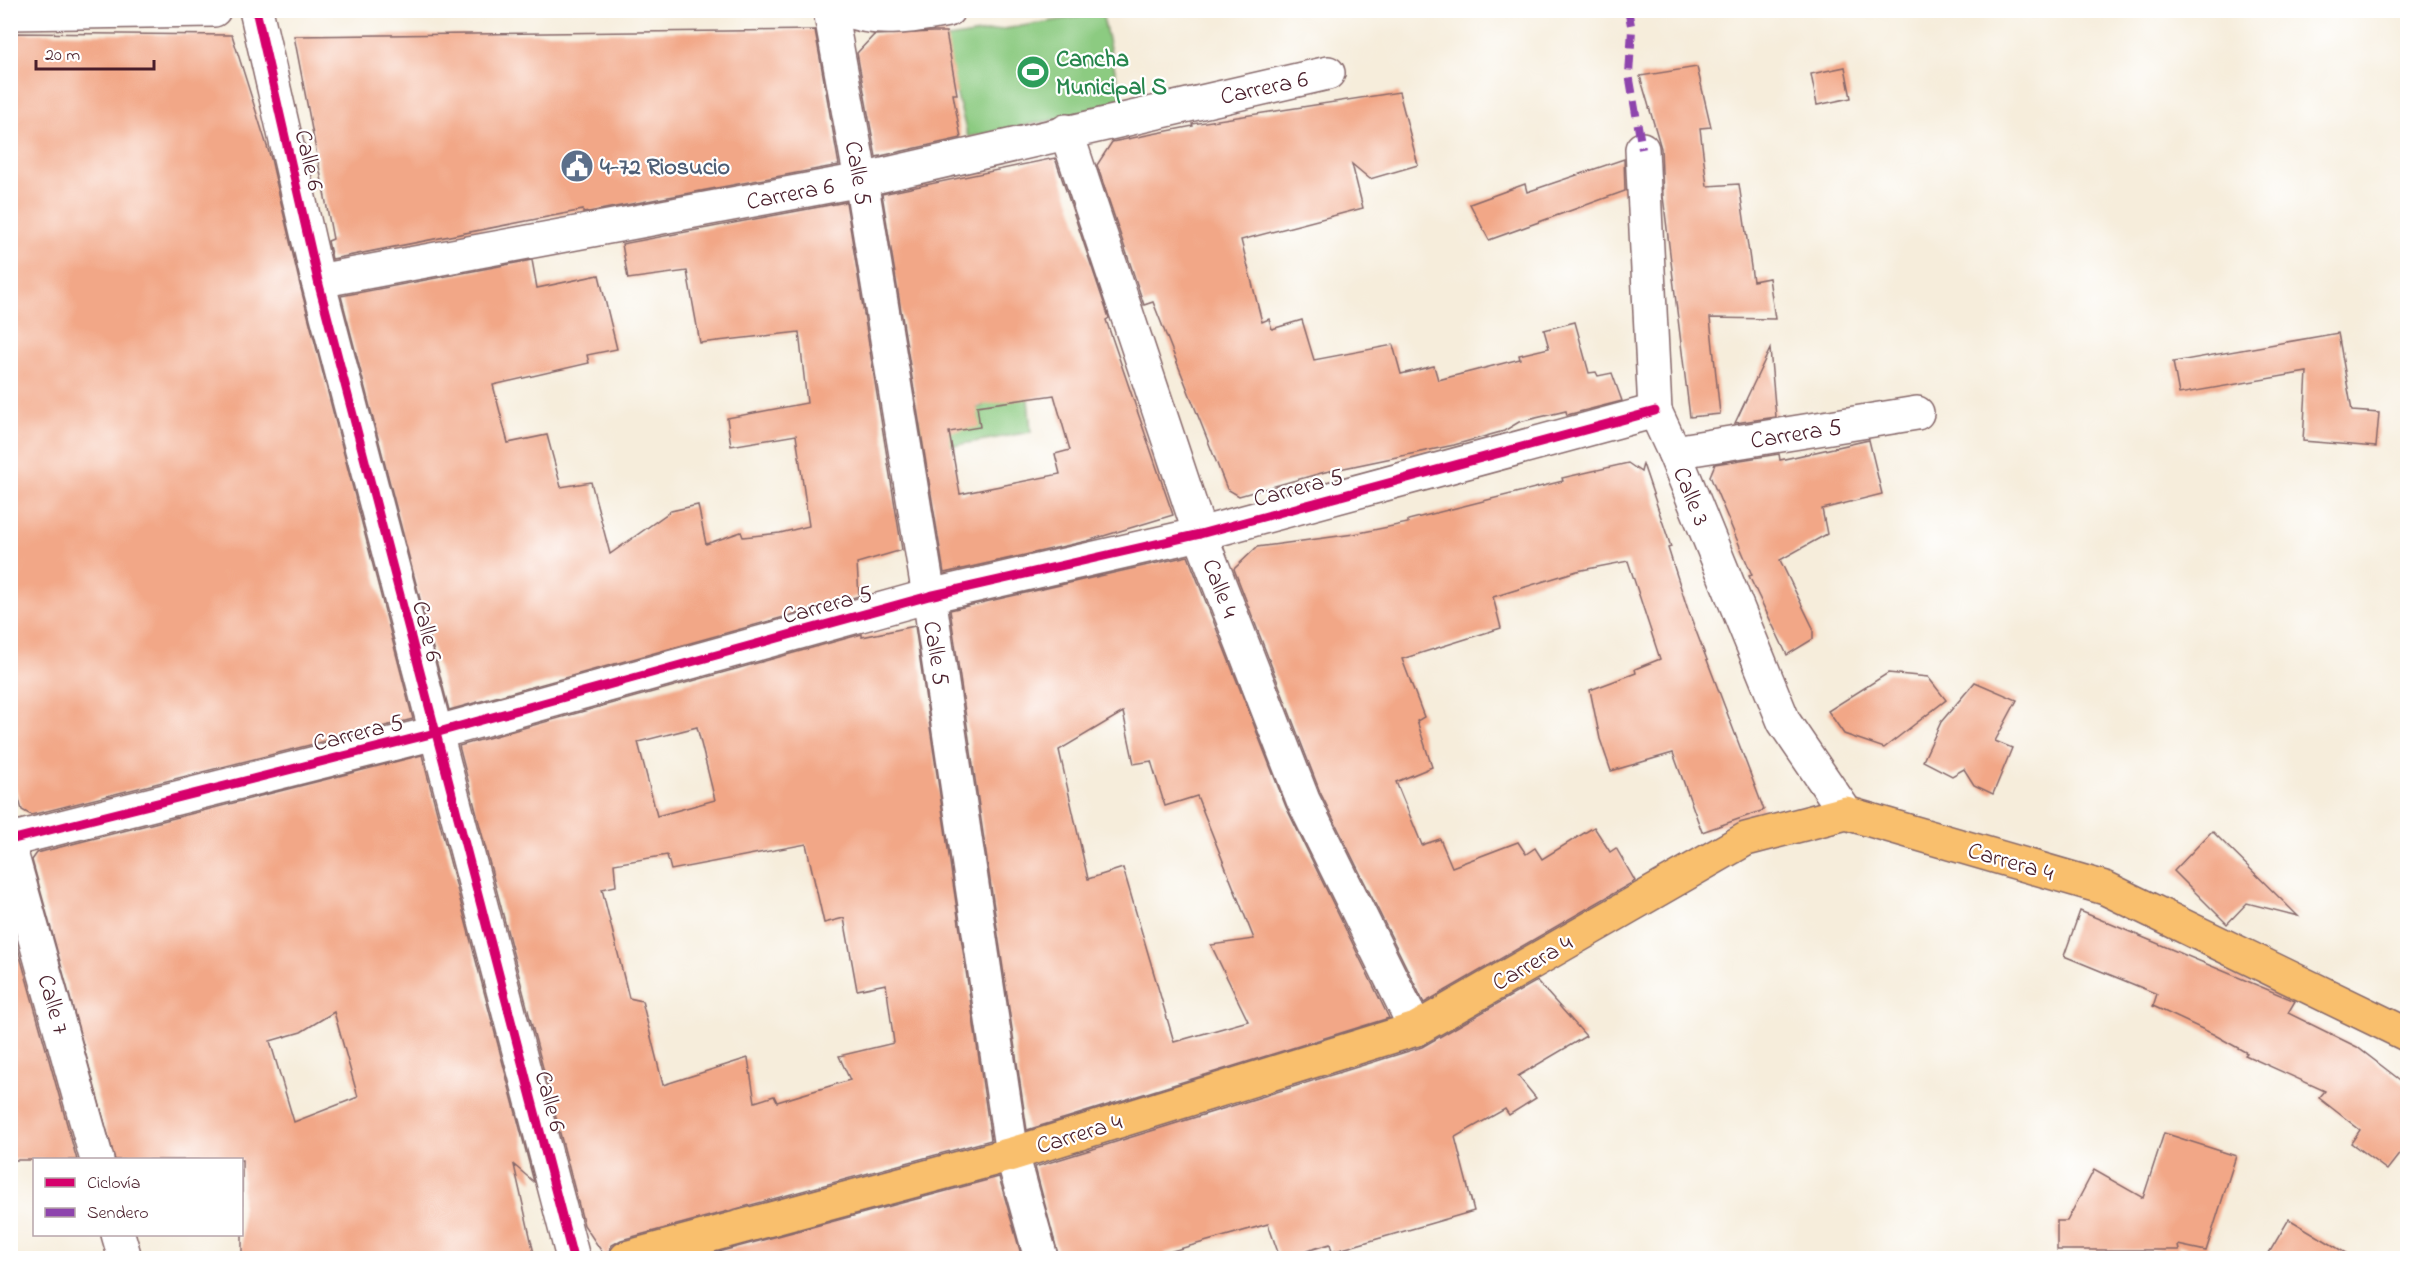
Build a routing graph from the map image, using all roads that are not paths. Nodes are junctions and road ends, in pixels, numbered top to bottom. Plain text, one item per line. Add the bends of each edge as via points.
1 (214, 10) edge
2 (256, 10) edge
3 (830, 10) edge
4 (846, 10) edge
5 (948, 10) edge
6 (10, 13) edge
7 (1328, 73) dead end
8 (1065, 131) junction
9 (1642, 149) dead end
10 (861, 180) junction
11 (318, 281) junction
12 (1655, 411) junction
13 (1917, 413) dead end
14 (1674, 452) junction
15 (1200, 534) junction
16 (929, 596) junction
17 (435, 733) junction
18 (1846, 813) junction
19 (10, 840) edge
20 (10, 849) edge
21 (1416, 1029) junction
22 (2408, 1035) edge
23 (1012, 1154) junction
24 (96, 1158) edge
25 (119, 1236) edge
26 (125, 1258) edge
27 (573, 1258) edge
28 (626, 1258) edge
29 (1041, 1258) edge

1 - 6 street
2 - 11 street, Calle 6
3 - 10 street, Calle 5
4 - 5 street via 859,16 912,17
7 - 8 street, Carrera 6
8 - 10 street, Carrera 6
8 - 15 street, Calle 4
9 - 12 street, Calle 3
10 - 11 street, Carrera 6
10 - 16 street, Calle 5
11 - 17 street, Calle 6
12 - 14 street, Calle 3
12 - 15 street, Carrera 5
13 - 14 street, Carrera 5
14 - 18 street, Calle 3 via 1784,722
15 - 16 street, Carrera 5
15 - 21 street, Calle 4 via 1303,800
16 - 17 street, Carrera 5
16 - 23 street, Calle 5
17 - 19 street, Carrera 5
17 - 27 street, Calle 6
18 - 21 main road, Carrera 4 via 1746,839
18 - 22 main road, Carrera 4 via 2105,888
20 - 24 street, Calle 7
21 - 23 main road, Carrera 4
23 - 28 main road, Carrera 4
23 - 29 street, Calle 5
25 - 26 street

